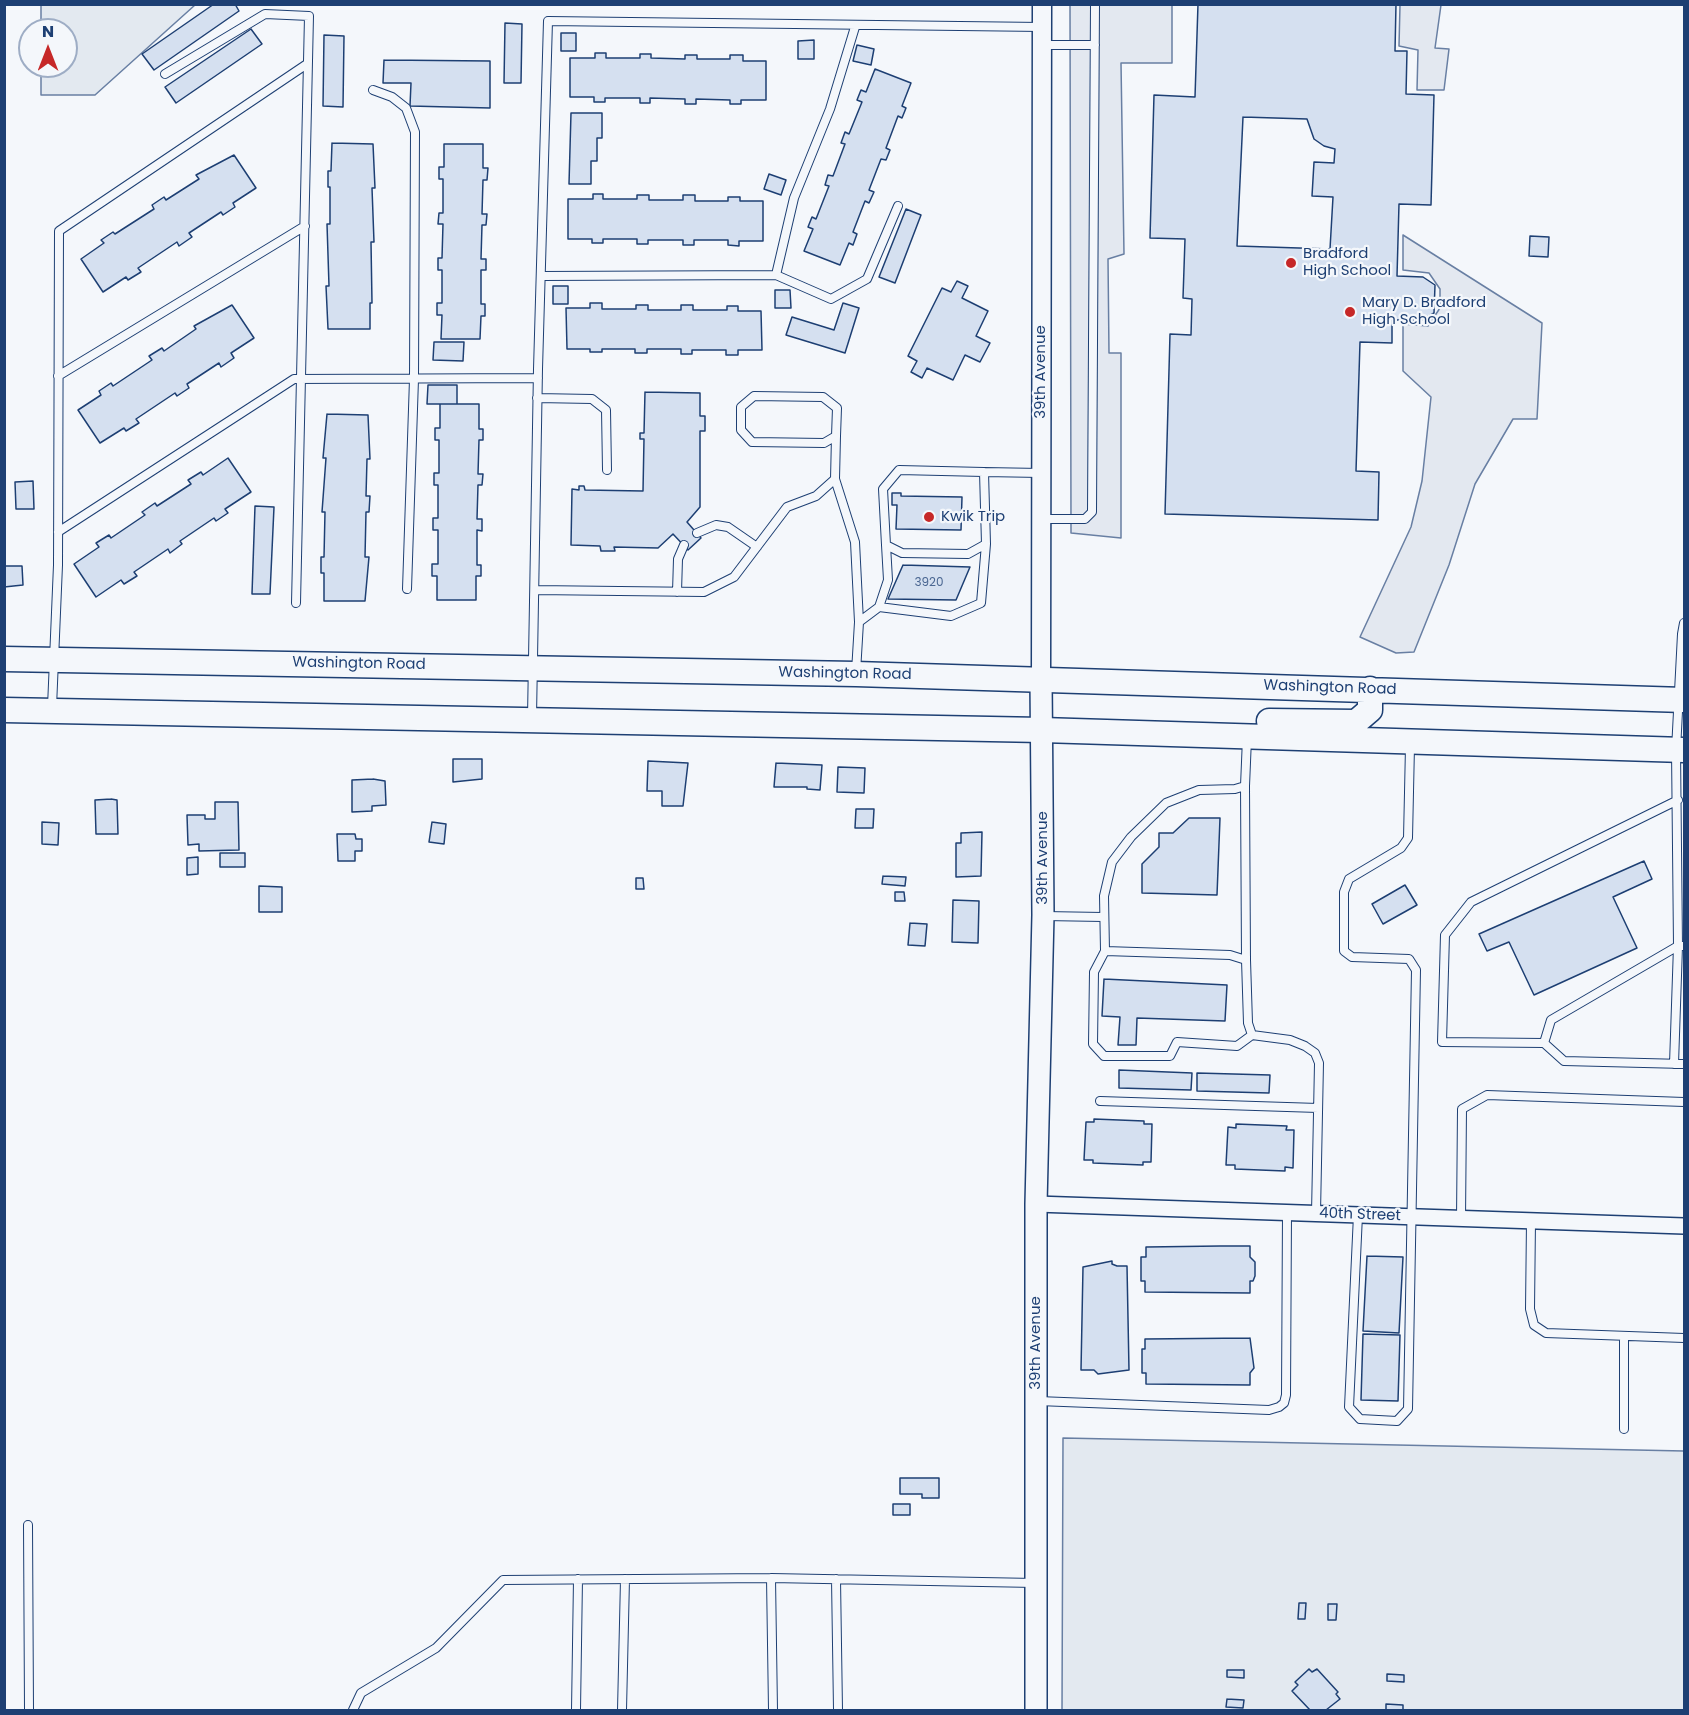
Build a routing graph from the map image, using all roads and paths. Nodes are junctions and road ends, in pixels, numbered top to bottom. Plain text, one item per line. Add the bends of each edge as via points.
1 (1041, 4) edge
2 (1095, 4) edge
3 (855, 27) junction
4 (1042, 36) junction
5 (1095, 45) junction
6 (307, 64) junction
7 (165, 74) dead end
8 (373, 90) dead end
9 (898, 206) dead end
10 (305, 226) junction
11 (776, 275) junction
12 (541, 276) junction
13 (58, 376) junction
14 (537, 378) junction
15 (303, 379) junction
16 (414, 379) junction
17 (537, 398) junction
18 (836, 436) junction
19 (607, 470) dead end
20 (984, 472) junction
21 (1041, 473) junction
22 (836, 479) junction
23 (1040, 519) junction
24 (58, 532) junction
25 (697, 533) dead end
26 (986, 544) junction
27 (886, 545) junction
28 (684, 546) dead end
29 (757, 547) junction
30 (407, 589) dead end
31 (535, 590) junction
32 (677, 592) junction
33 (296, 603) dead end
34 (879, 607) junction
35 (859, 622) junction
36 (1684, 623) edge
37 (1683, 658) edge
38 (4, 659) edge
39 (54, 660) junction
40 (534, 666) junction
41 (856, 674) junction
42 (1041, 679) junction
43 (1370, 689) junction
44 (1682, 700) edge
45 (4, 710) edge
46 (52, 711) junction
47 (532, 718) junction
48 (1042, 730) junction
49 (1239, 736) junction
50 (1410, 741) junction
51 (1680, 750) edge
52 (1245, 786) junction
53 (1678, 800) junction
54 (1043, 915) junction
55 (1103, 917) junction
56 (1681, 946) edge
57 (1104, 951) junction
58 (1246, 960) junction
59 (1252, 1035) junction
60 (1544, 1043) junction
61 (1674, 1064) junction
62 (1684, 1064) edge
63 (1100, 1101) dead end
64 (1684, 1102) edge
65 (1318, 1108) junction
66 (1036, 1204) junction
67 (1287, 1213) junction
68 (1316, 1213) junction
69 (1358, 1215) junction
70 (1410, 1217) junction
71 (1461, 1219) junction
72 (1531, 1221) junction
73 (1684, 1226) edge
74 (1624, 1336) junction
75 (1684, 1338) edge
76 (1036, 1401) junction
77 (1624, 1429) dead end
78 (28, 1525) dead end
79 (771, 1578) junction
80 (578, 1579) junction
81 (625, 1579) junction
82 (836, 1579) junction
83 (1036, 1583) junction
84 (29, 1710) edge
85 (353, 1710) edge
86 (576, 1710) edge
87 (622, 1710) edge
88 (773, 1710) edge
89 (838, 1710) edge
90 (1036, 1710) edge

1 - 4 street, 39th Avenue
2 - 5 lane
3 - 4 lane
3 - 11 lane via 830,109 794,198
3 - 12 lane via 548,21
4 - 5 lane
4 - 21 street, 39th Avenue
5 - 23 lane via 1092,512 1085,519
6 - 7 lane via 309,16 265,14
6 - 10 lane
6 - 13 lane via 59,231
8 - 16 lane via 406,108 415,132
9 - 11 lane via 867,279 856,288 831,299
10 - 13 lane
10 - 15 lane
11 - 12 lane
12 - 14 lane
13 - 24 lane
14 - 16 lane
14 - 17 lane
15 - 16 lane
15 - 24 lane via 294,379
15 - 33 lane
16 - 30 lane
17 - 19 lane via 592,399 606,410
17 - 31 lane
18 - 18 lane via 824,443 752,442 741,430 741,407 754,396 823,397 837,408
18 - 22 lane
20 - 21 lane
20 - 26 lane
20 - 27 lane via 898,470 883,489
21 - 23 street, 39th Avenue
22 - 29 lane via 816,496 787,507
22 - 35 lane via 855,542
23 - 42 street, 39th Avenue
24 - 39 lane
25 - 29 lane via 716,525 728,528
26 - 27 lane via 968,554 902,553
26 - 34 lane via 981,603 951,616
27 - 34 lane via 888,580
28 - 32 lane via 678,559
29 - 32 lane via 734,577 704,592
31 - 32 lane
31 - 40 lane
34 - 35 lane
35 - 41 lane
36 - 37 lane
37 - 44 lane
38 - 39 main road, Washington Road
39 - 40 main road, Washington Road
39 - 46 lane
40 - 41 main road, Washington Road
40 - 47 lane
41 - 42 main road, Washington Road
42 - 43 main road, Washington Road
42 - 48 main road, 39th Avenue
43 - 44 main road, Washington Road
43 - 49 main road via 1370,710 1356,722 1271,721
44 - 51 lane
45 - 46 main road
46 - 47 main road
47 - 48 main road
48 - 49 main road
48 - 54 main road, 39th Avenue
49 - 50 main road
49 - 52 lane
50 - 51 main road
50 - 70 lane via 1408,838 1401,848 1349,879 1344,892 1344,951 1352,957 1409,959 1416,970
51 - 53 lane
52 - 55 lane via 1199,790 1166,803 1112,862
52 - 58 lane
53 - 56 lane
53 - 60 lane via 1471,902 1445,935 1442,1042
54 - 55 lane
54 - 66 main road, 39th Avenue
55 - 57 lane
56 - 60 lane via 1551,1020
56 - 61 lane
57 - 58 lane via 1230,955
57 - 59 lane via 1094,972 1093,1044 1104,1056 1170,1056 1177,1042 1237,1046
58 - 59 lane via 1248,1023
59 - 65 lane via 1290,1040 1315,1053 1319,1063
60 - 61 lane via 1564,1061
61 - 62 lane
63 - 65 lane
64 - 71 lane via 1487,1095 1462,1109
65 - 68 lane
66 - 67 street, 40th Street
66 - 76 main road, 39th Avenue
67 - 68 street, 40th Street
67 - 76 lane via 1286,1395 1279,1407 1269,1410
68 - 69 street, 40th Street
69 - 70 street, 40th Street
69 - 70 lane via 1349,1407 1360,1419 1397,1421 1408,1409
70 - 71 street, 40th Street
71 - 72 street, 40th Street
72 - 73 street, 40th Street
72 - 74 lane via 1530,1309 1534,1325 1546,1333
74 - 75 lane
74 - 77 lane
76 - 83 main road, 39th Avenue
78 - 84 lane
79 - 81 lane
79 - 82 lane
79 - 88 lane
80 - 81 lane
80 - 85 lane via 503,1580 436,1648 361,1693
80 - 86 lane
81 - 87 lane
82 - 83 lane
82 - 89 lane
83 - 90 main road, 39th Avenue

